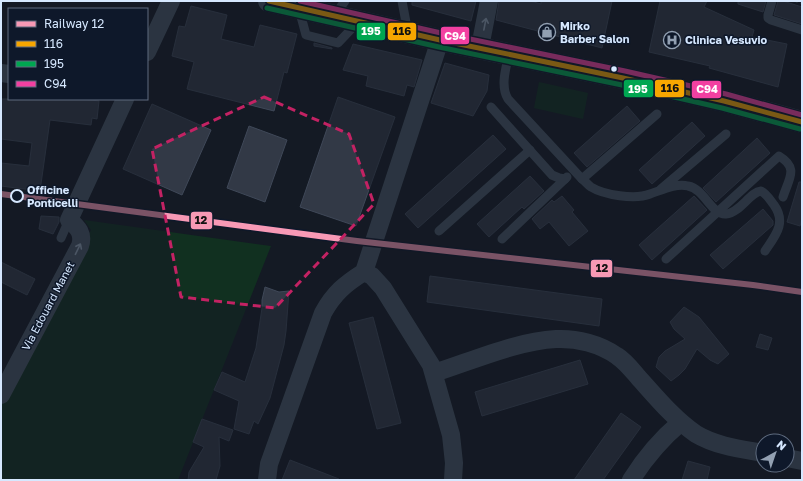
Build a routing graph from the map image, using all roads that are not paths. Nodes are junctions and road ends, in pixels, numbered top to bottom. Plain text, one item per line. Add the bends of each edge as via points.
1 (171, 1) edge
2 (269, 1) edge
3 (402, 1) edge
4 (489, 1) edge
5 (772, 1) edge
6 (298, 8) junction
7 (340, 8) edge
8 (358, 21) junction
9 (802, 30) edge
10 (408, 33) junction
11 (440, 40) junction
12 (480, 48) junction
13 (148, 50) edge
14 (509, 54) junction
15 (125, 100) edge
16 (491, 107) dead end
17 (656, 114) dead end
18 (802, 122) edge
19 (726, 134) dead end
20 (530, 150) junction
21 (574, 170) junction
22 (565, 179) junction
23 (582, 179) junction
24 (659, 190) junction
25 (783, 196) dead end
26 (717, 212) junction
27 (69, 220) junction
28 (439, 231) dead end
29 (60, 238) dead end
30 (502, 239) dead end
31 (765, 251) dead end
32 (666, 258) dead end
33 (364, 272) junction
34 (434, 373) junction
35 (1, 395) edge
36 (680, 423) junction
37 (755, 451) edge
38 (267, 480) edge
39 (453, 480) edge
40 (631, 480) edge

1 - 13 street
2 - 6 street
3 - 10 lane
12 -> 4 street
5 - 9 lane via 768,18
6 - 7 street
6 - 8 lane via 306,35 338,43
7 - 8 street
8 - 10 street
10 - 11 street
11 - 12 street
11 - 33 street
12 - 14 street
14 - 18 street via 716,99
14 - 21 lane via 504,84 506,95
15 - 27 street
16 - 20 lane
17 - 23 lane
19 - 24 lane
20 - 22 lane via 552,175
20 - 28 lane
21 - 22 lane
21 - 23 lane
22 - 30 lane
23 - 24 lane via 591,187 617,195 632,197 648,195
24 - 26 lane via 680,185 697,189
25 - 26 lane via 792,170 788,162 779,156
26 - 31 lane via 725,214 733,211 759,191 768,196 779,211 781,220
26 - 32 lane
27 - 29 lane
35 -> 27 street, Via Edouard Manet via 80,246 80,230
33 - 34 street via 372,276 383,288 427,356
33 - 38 street via 346,283 323,313 270,464
34 - 36 street via 525,344 557,339 588,343 617,356
34 - 39 street via 451,435
36 - 37 street via 709,441
36 - 40 street via 653,449

